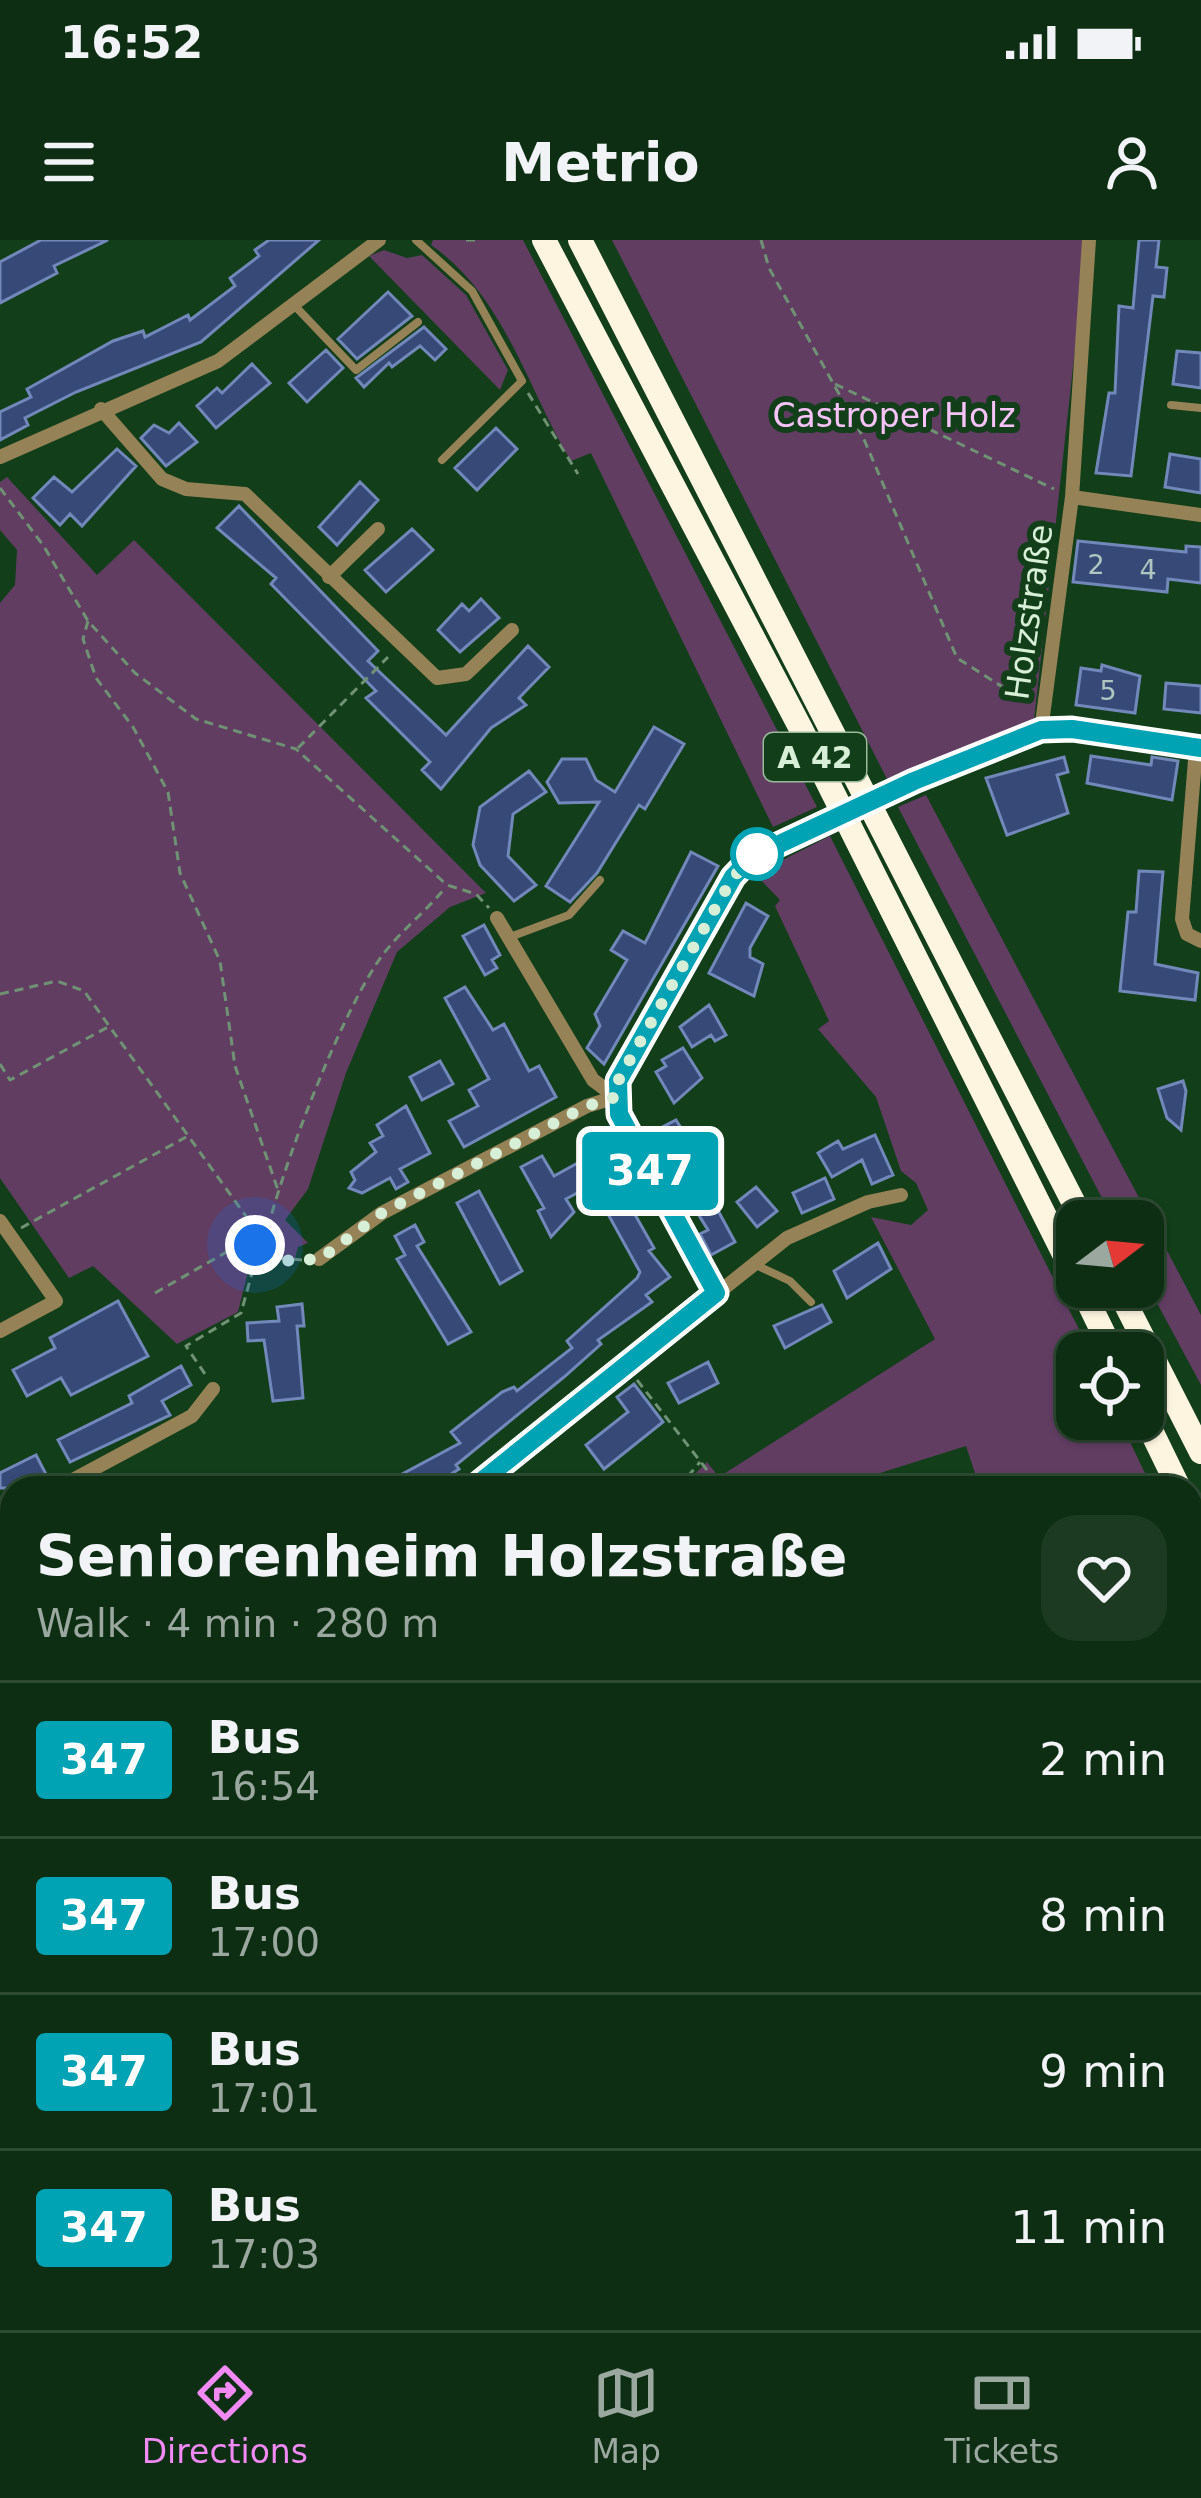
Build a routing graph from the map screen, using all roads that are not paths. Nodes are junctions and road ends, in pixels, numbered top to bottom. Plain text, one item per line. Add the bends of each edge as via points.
1 (379, 240) edge
2 (416, 240) edge
3 (544, 240) edge
4 (580, 240) edge
5 (1089, 240) edge
6 (294, 305) junction
7 (418, 322) dead end
8 (1172, 405) dead end
9 (1201, 408) edge
10 (101, 409) junction
11 (0, 457) edge
12 (442, 460) dead end
13 (1072, 497) junction
14 (1201, 515) edge
15 (378, 530) dead end
16 (329, 578) junction
17 (512, 630) dead end
18 (1041, 730) junction
19 (1198, 748) edge
20 (600, 880) dead end
21 (497, 918) road end
22 (508, 938) junction
23 (1201, 941) edge
24 (616, 1097) junction
25 (901, 1195) dead end
26 (1072, 1200) edge
27 (0, 1221) edge
28 (1056, 1237) edge
29 (320, 1259) road end
30 (755, 1264) junction
31 (716, 1293) junction
32 (811, 1302) dead end
33 (1128, 1308) edge
34 (0, 1331) edge
35 (213, 1389) road end
36 (1156, 1440) edge
37 (1201, 1452) edge
38 (80, 1476) edge
39 (488, 1476) edge
40 (1173, 1476) edge

1 - 6 street
2 - 12 lane via 472,291 522,381
3 - 28 highway, A 42
4 - 26 highway, A 42
5 - 13 street, Holzstraße
6 - 7 lane via 356,370
6 - 10 street via 218,361
8 - 9 lane
10 - 11 street
10 - 16 street via 162,478 239,491
13 - 14 street
13 - 18 street, Holzstraße
15 - 16 street
16 - 17 street via 437,678 466,674
18 - 19 street
18 - 24 street, Holzstraße via 752,857 733,877
19 - 23 street via 1182,919 1187,934
20 - 22 lane via 569,915
21 - 22 street
22 - 24 street via 592,1079
24 - 29 street via 382,1213
24 - 31 street
25 - 30 street via 787,1238
27 - 34 street via 56,1301
30 - 31 street
30 - 32 lane
31 - 39 street
33 - 37 highway
35 - 38 street via 191,1416
36 - 40 highway

